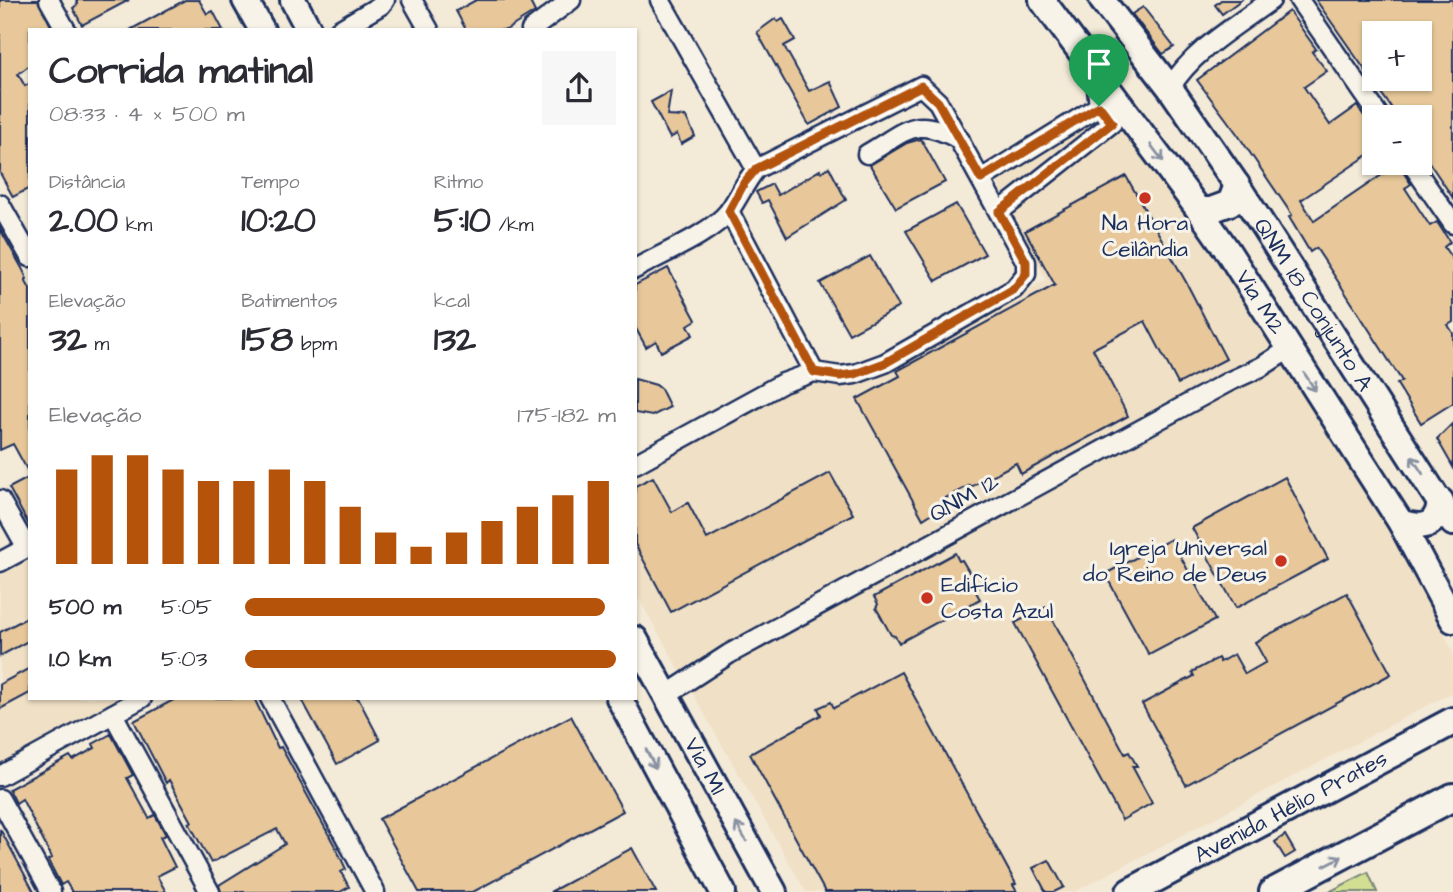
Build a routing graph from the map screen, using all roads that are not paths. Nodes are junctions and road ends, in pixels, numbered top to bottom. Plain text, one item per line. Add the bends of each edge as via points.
1 (49, 0) edge
2 (245, 0) edge
3 (293, 0) edge
4 (571, 0) edge
5 (660, 0) edge
6 (1042, 0) edge
7 (1102, 0) edge
8 (1271, 0) edge
9 (1299, 0) edge
10 (383, 2) edge
11 (414, 2) edge
12 (65, 28) edge
13 (260, 28) edge
14 (308, 28) edge
15 (342, 28) edge
16 (428, 28) edge
17 (534, 28) edge
18 (1095, 72) junction
19 (1170, 88) junction
20 (1372, 105) edge
21 (1099, 106) junction
22 (960, 140) junction
23 (867, 154) dead end
24 (756, 169) junction
25 (1419, 175) edge
26 (981, 179) junction
27 (1237, 185) junction
28 (0, 204) edge
29 (1199, 210) junction
30 (729, 211) junction
31 (999, 212) junction
32 (1453, 224) edge
33 (1264, 229) junction
34 (1227, 250) junction
35 (28, 253) edge
36 (637, 268) edge
37 (1289, 349) junction
38 (814, 372) junction
39 (637, 463) edge
40 (0, 499) edge
41 (1441, 501) junction
42 (1402, 523) junction
43 (1453, 523) edge
44 (28, 547) edge
45 (0, 562) edge
46 (1453, 620) edge
47 (637, 643) edge
48 (637, 668) edge
49 (666, 695) junction
50 (138, 700) edge
51 (271, 700) edge
52 (620, 700) edge
53 (113, 714) junction
54 (1453, 721) edge
55 (0, 776) edge
56 (712, 781) junction
57 (1453, 797) edge
58 (0, 799) edge
59 (682, 816) junction
60 (769, 888) edge
61 (51, 892) edge
62 (210, 892) edge
63 (375, 892) edge
64 (723, 892) edge
65 (737, 892) edge
66 (1130, 892) edge
67 (1273, 892) edge

1 - 12 street
2 - 13 main road
3 - 14 main road
4 - 17 street
5 - 24 street
6 - 18 main road, Via M2
7 - 19 main road
8 - 19 street via 1192,60
9 - 20 street
10 - 11 street
10 - 15 street
11 - 16 street
18 - 21 street
18 -> 29 main road, Via M2
19 - 27 main road, QNM 18 Conjunto A
21 - 26 street
21 - 31 street via 1112,123
22 - 23 street via 920,125
22 - 24 street via 938,102 921,86
22 - 26 street
24 - 30 street
25 - 32 street
26 - 31 street
27 - 29 main road via 1230,203
27 - 33 main road, QNM 18 Conjunto A
28 - 35 street
29 - 34 main road, Via M2
30 - 36 street via 710,228
30 - 38 street
31 - 38 street via 1026,262 1026,274 1014,289 885,363 847,375
33 - 34 main road via 1243,227
41 -> 33 main road, QNM 18 Conjunto A
34 - 37 main road, Via M2
37 -> 42 main road, Via M2
37 - 49 street, QNM 12 via 729,654
38 - 39 street via 783,383
40 - 44 street
41 - 42 main road via 1430,524
41 - 43 main road, QNM 18 Conjunto A
42 - 46 main road, Via M2
44 - 45 street
47 - 49 main road, Via M1
48 - 56 main road via 678,744
49 - 56 main road, Via M1
50 - 53 street
51 - 63 street
52 -> 59 main road, Via M1
53 - 55 street
53 - 62 street
54 - 66 main road, Avenida Hélio Prates
60 -> 56 main road, Via M1
67 -> 57 main road
58 - 61 street
59 - 64 main road, Via M1
59 - 65 main road via 711,847

